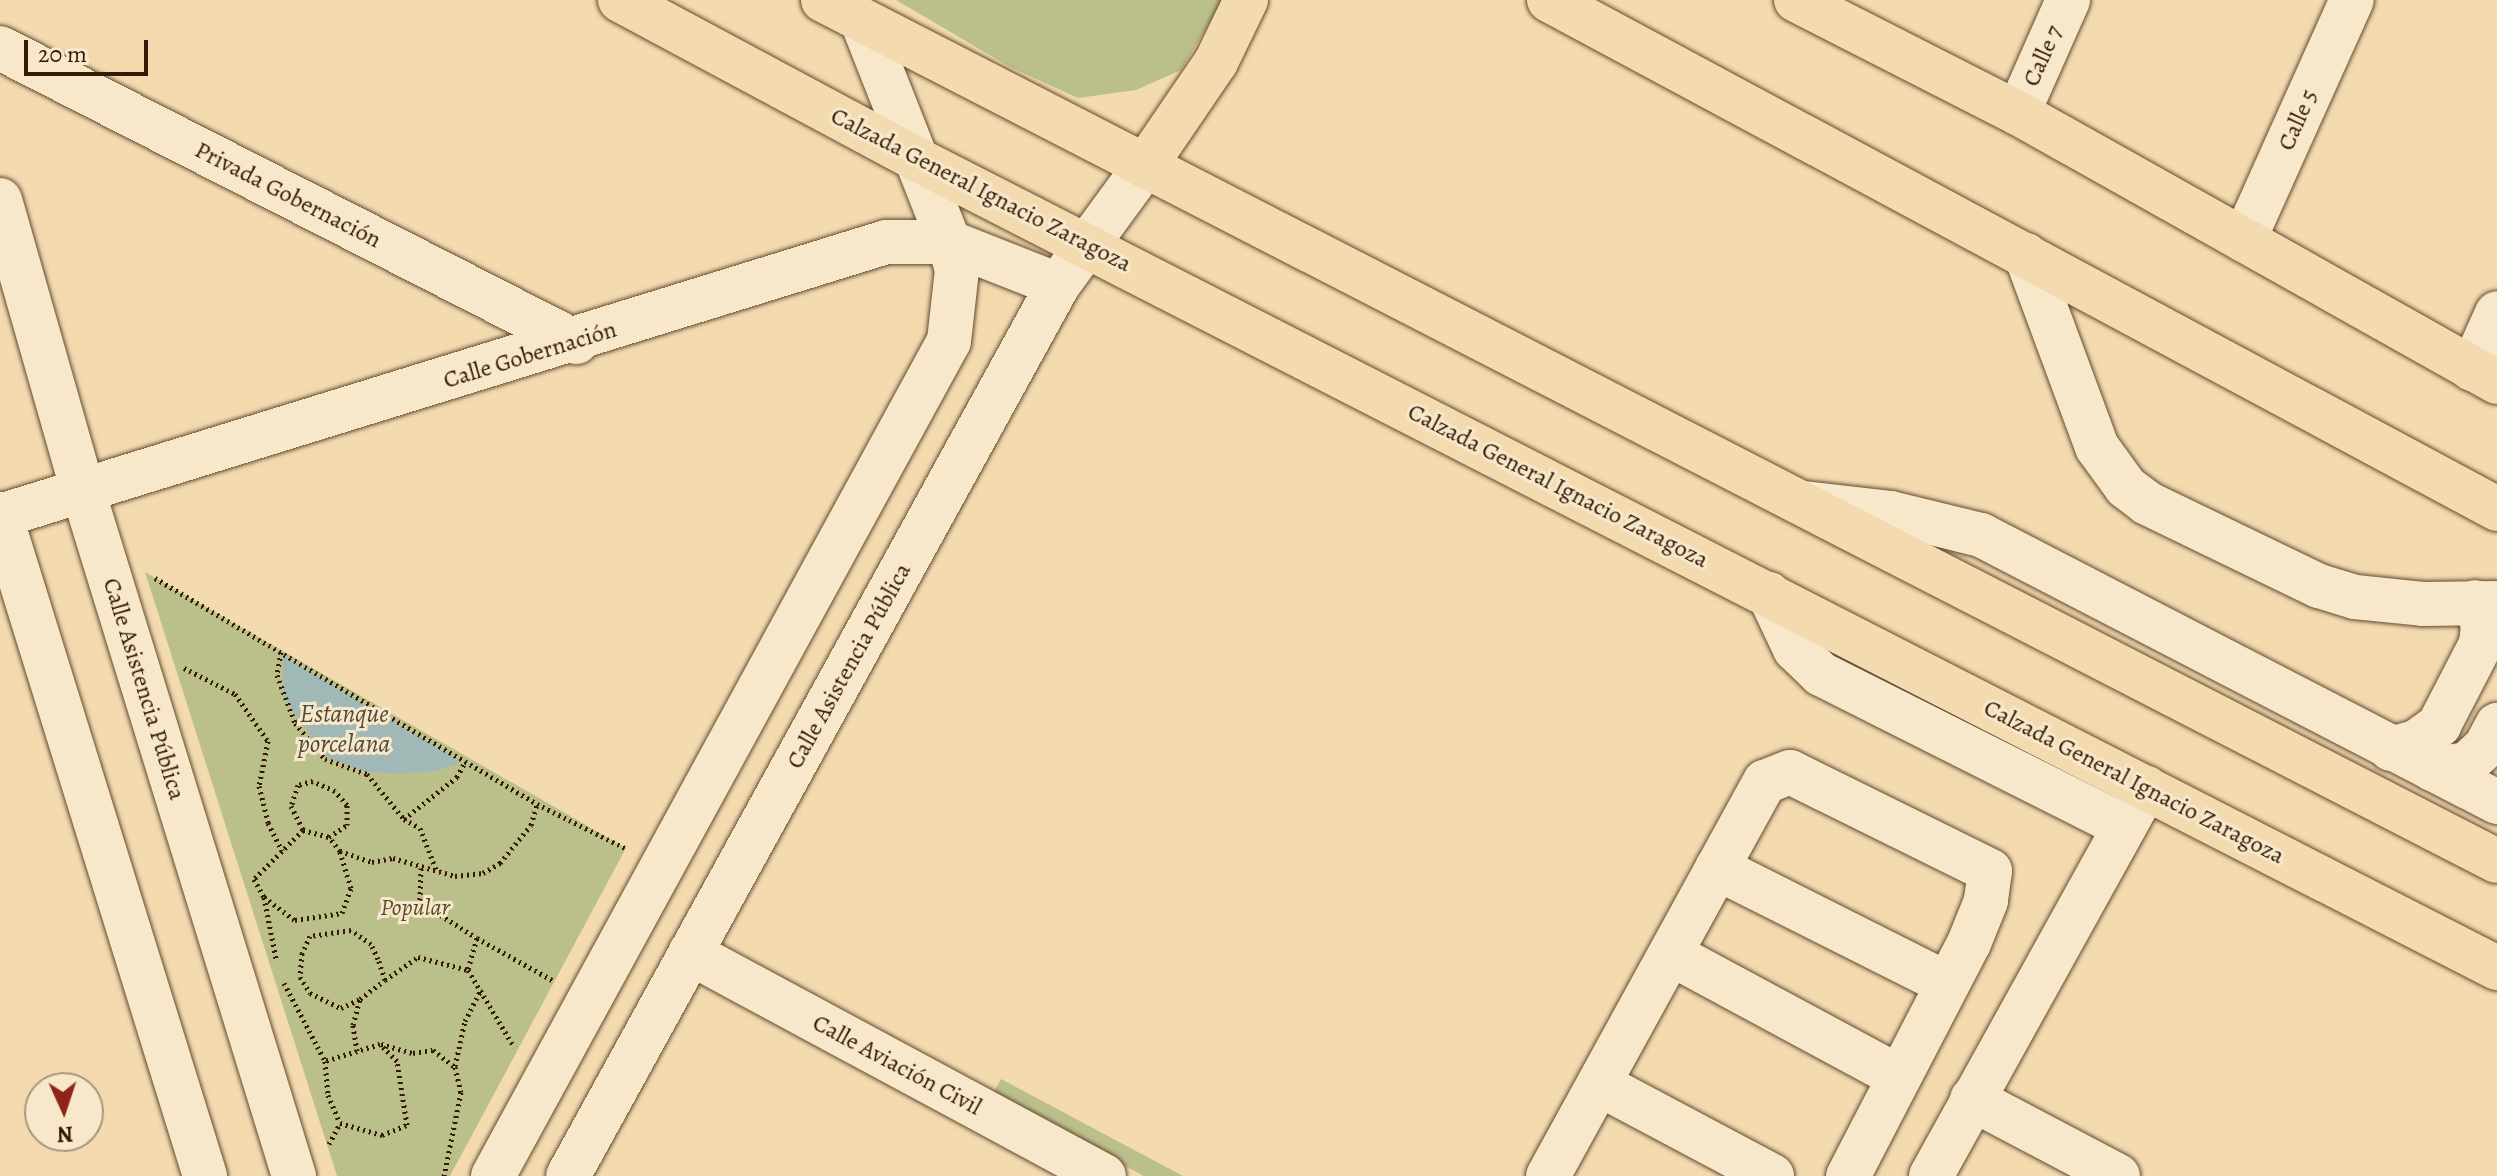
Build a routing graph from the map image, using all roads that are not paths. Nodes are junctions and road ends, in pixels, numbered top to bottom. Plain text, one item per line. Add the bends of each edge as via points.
1 (620, 0) edge
2 (823, 0) edge
3 (1246, 0) edge
4 (1549, 0) edge
5 (1796, 0) edge
6 (2068, 0) edge
7 (2352, 0) edge
8 (860, 10) edge
9 (0, 48) edge
10 (2018, 113) junction
11 (918, 160) junction
12 (1145, 166) junction
13 (0, 200) edge
14 (2244, 240) junction
15 (949, 242) junction
16 (1088, 245) junction
17 (2026, 255) junction
18 (1058, 285) junction
19 (2497, 313) edge
20 (576, 342) junction
21 (2484, 376) edge
22 (83, 491) junction
23 (1800, 502) junction
24 (2497, 509) edge
25 (0, 515) edge
26 (1769, 594) junction
27 (2486, 603) edge
28 (2497, 725) edge
29 (2391, 749) junction
30 (2432, 769) junction
31 (2146, 788) junction
32 (2490, 795) edge
33 (2123, 826) junction
34 (2497, 861) edge
35 (1717, 868) junction
36 (690, 953) junction
37 (1671, 954) junction
38 (2497, 968) edge
39 (1948, 984) junction
40 (1899, 1077) junction
41 (1599, 1084) junction
42 (1972, 1099) junction
43 (474, 1169) edge
44 (205, 1176) edge
45 (294, 1176) edge
46 (568, 1176) edge
47 (1104, 1176) edge
48 (1548, 1176) edge
49 (1772, 1176) edge
50 (1848, 1176) edge
51 (1931, 1176) edge
52 (2118, 1176) edge

1 - 11 main road, Calzada General Ignacio Zaragoza
2 - 8 main road
3 - 12 main road via 1216,62
4 - 17 main road
5 - 10 main road
6 - 10 street, Calle 7
7 - 14 street, Calle 5
8 - 11 street
8 - 12 main road
9 - 20 street, Privada Gobernación
10 - 14 main road
11 - 15 street
11 - 16 main road, Calzada General Ignacio Zaragoza
12 - 16 street, Calle Asistencia Pública
12 - 23 main road
13 - 22 street, Calle Asistencia Pública
14 - 21 main road
15 - 18 street, Calle Gobernación
15 - 20 street, Calle Gobernación via 886,242
15 - 43 street via 957,270 949,341
16 - 18 street, Calle Asistencia Pública
16 - 26 main road, Calzada General Ignacio Zaragoza
17 - 24 main road
17 - 27 street via 2097,447 2126,487 2147,503 2319,586 2389,602
18 - 36 street, Calle Asistencia Pública
19 - 21 street
20 - 22 street, Calle Gobernación
22 - 25 street, Calle Gobernación
22 - 45 street, Calle Asistencia Pública
23 - 29 street via 1904,516 1981,535
23 - 34 main road
25 - 44 street
26 - 31 main road, Calzada General Ignacio Zaragoza
26 - 33 street via 1787,637 1821,674
27 - 29 street via 2481,644 2439,725 2416,742
28 - 30 street via 2486,746 2467,764
29 - 30 street
30 - 32 street
31 - 33 street
31 - 38 main road, Calzada General Ignacio Zaragoza
33 - 42 street
35 - 37 street
35 - 39 street
35 - 39 street via 1765,782 1790,772 1809,779 1990,871 1986,901
36 - 46 street, Calle Asistencia Pública
36 - 47 street, Calle Aviación Civil
37 - 40 street
37 - 41 street
39 - 40 street
40 - 50 street
41 - 48 street
41 - 49 street
42 - 51 street
42 - 52 street

